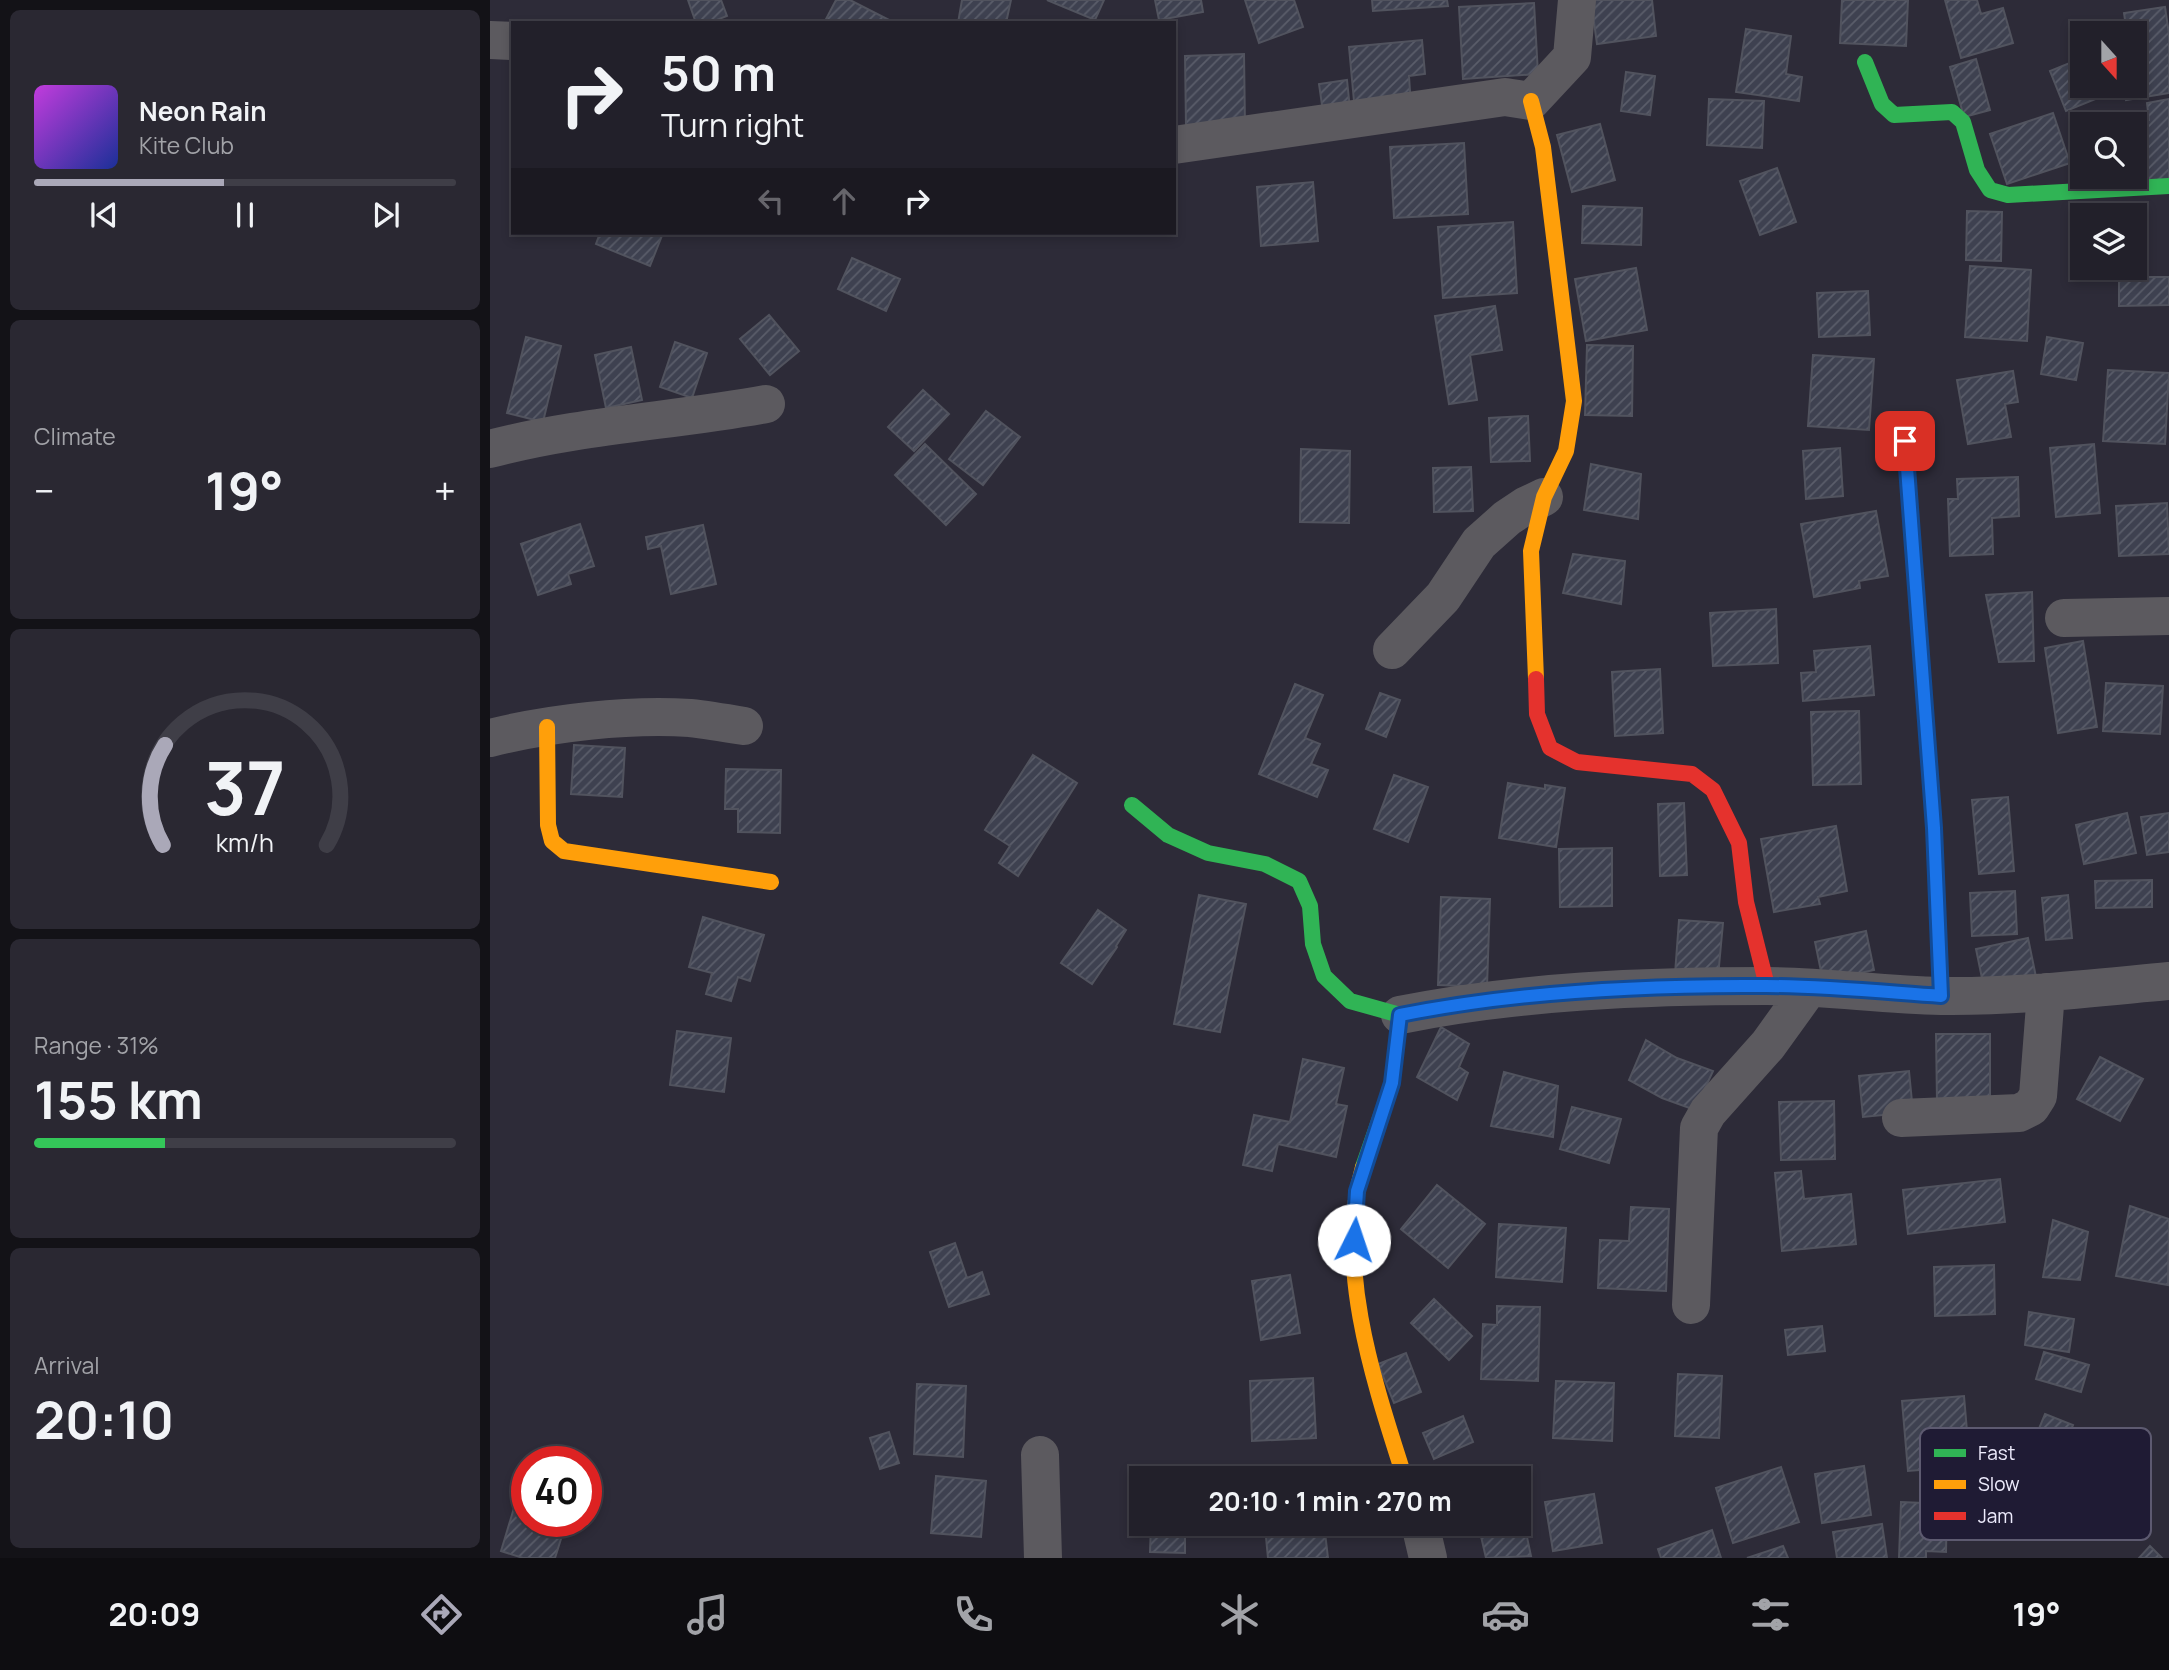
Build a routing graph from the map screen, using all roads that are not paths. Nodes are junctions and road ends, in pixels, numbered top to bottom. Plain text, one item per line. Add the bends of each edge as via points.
1 (1577, 0) edge
2 (490, 40) edge
3 (511, 41) edge
4 (1864, 62) dead end
5 (1531, 101) junction
6 (1176, 145) edge
7 (2169, 186) edge
8 (765, 404) dead end
9 (1905, 441) dead end
10 (490, 449) edge
11 (1544, 497) junction
12 (2169, 615) edge
13 (2064, 618) dead end
14 (1392, 650) dead end
15 (744, 726) dead end
16 (547, 727) junction
17 (490, 738) edge
18 (1132, 805) dead end
19 (771, 882) dead end
20 (2169, 981) edge
21 (1768, 986) junction
22 (1810, 988) junction
23 (2046, 992) junction
24 (1941, 996) junction
25 (1400, 1015) junction
26 (1901, 1118) dead end
27 (1691, 1305) dead end
28 (1040, 1455) dead end
29 (1401, 1466) edge
30 (1423, 1536) edge
31 (1043, 1558) edge
32 (1428, 1558) edge

1 - 5 street via 1572,57
2 - 3 street
4 - 7 street via 1882,104 1894,115 1952,112 1963,122 1977,170 1990,190 2008,195
5 - 6 street via 1505,97
5 - 11 street via 1543,147 1574,401 1566,451
8 - 10 street via 579,429
9 - 24 street via 1934,828
11 - 14 street via 1524,506 1479,543 1443,597
11 - 21 street via 1531,551 1537,714 1550,748 1577,762 1692,774 1713,790 1739,843 1746,902
12 - 13 street
15 - 16 street via 690,718 632,718
16 - 17 street
16 - 19 street via 548,825 552,841 564,851
18 - 25 street via 1168,835 1208,853 1265,864 1298,881 1310,906 1313,944 1324,976 1350,1001
20 - 23 street
21 - 22 street
21 - 25 street via 1600,990 1466,1002
22 - 24 street
22 - 27 street via 1699,1128
23 - 24 street
23 - 26 street via 2038,1096 2031,1107 2019,1113
25 - 29 street via 1392,1083 1357,1191 1354,1240 1361,1315
28 - 31 street
30 - 32 street

